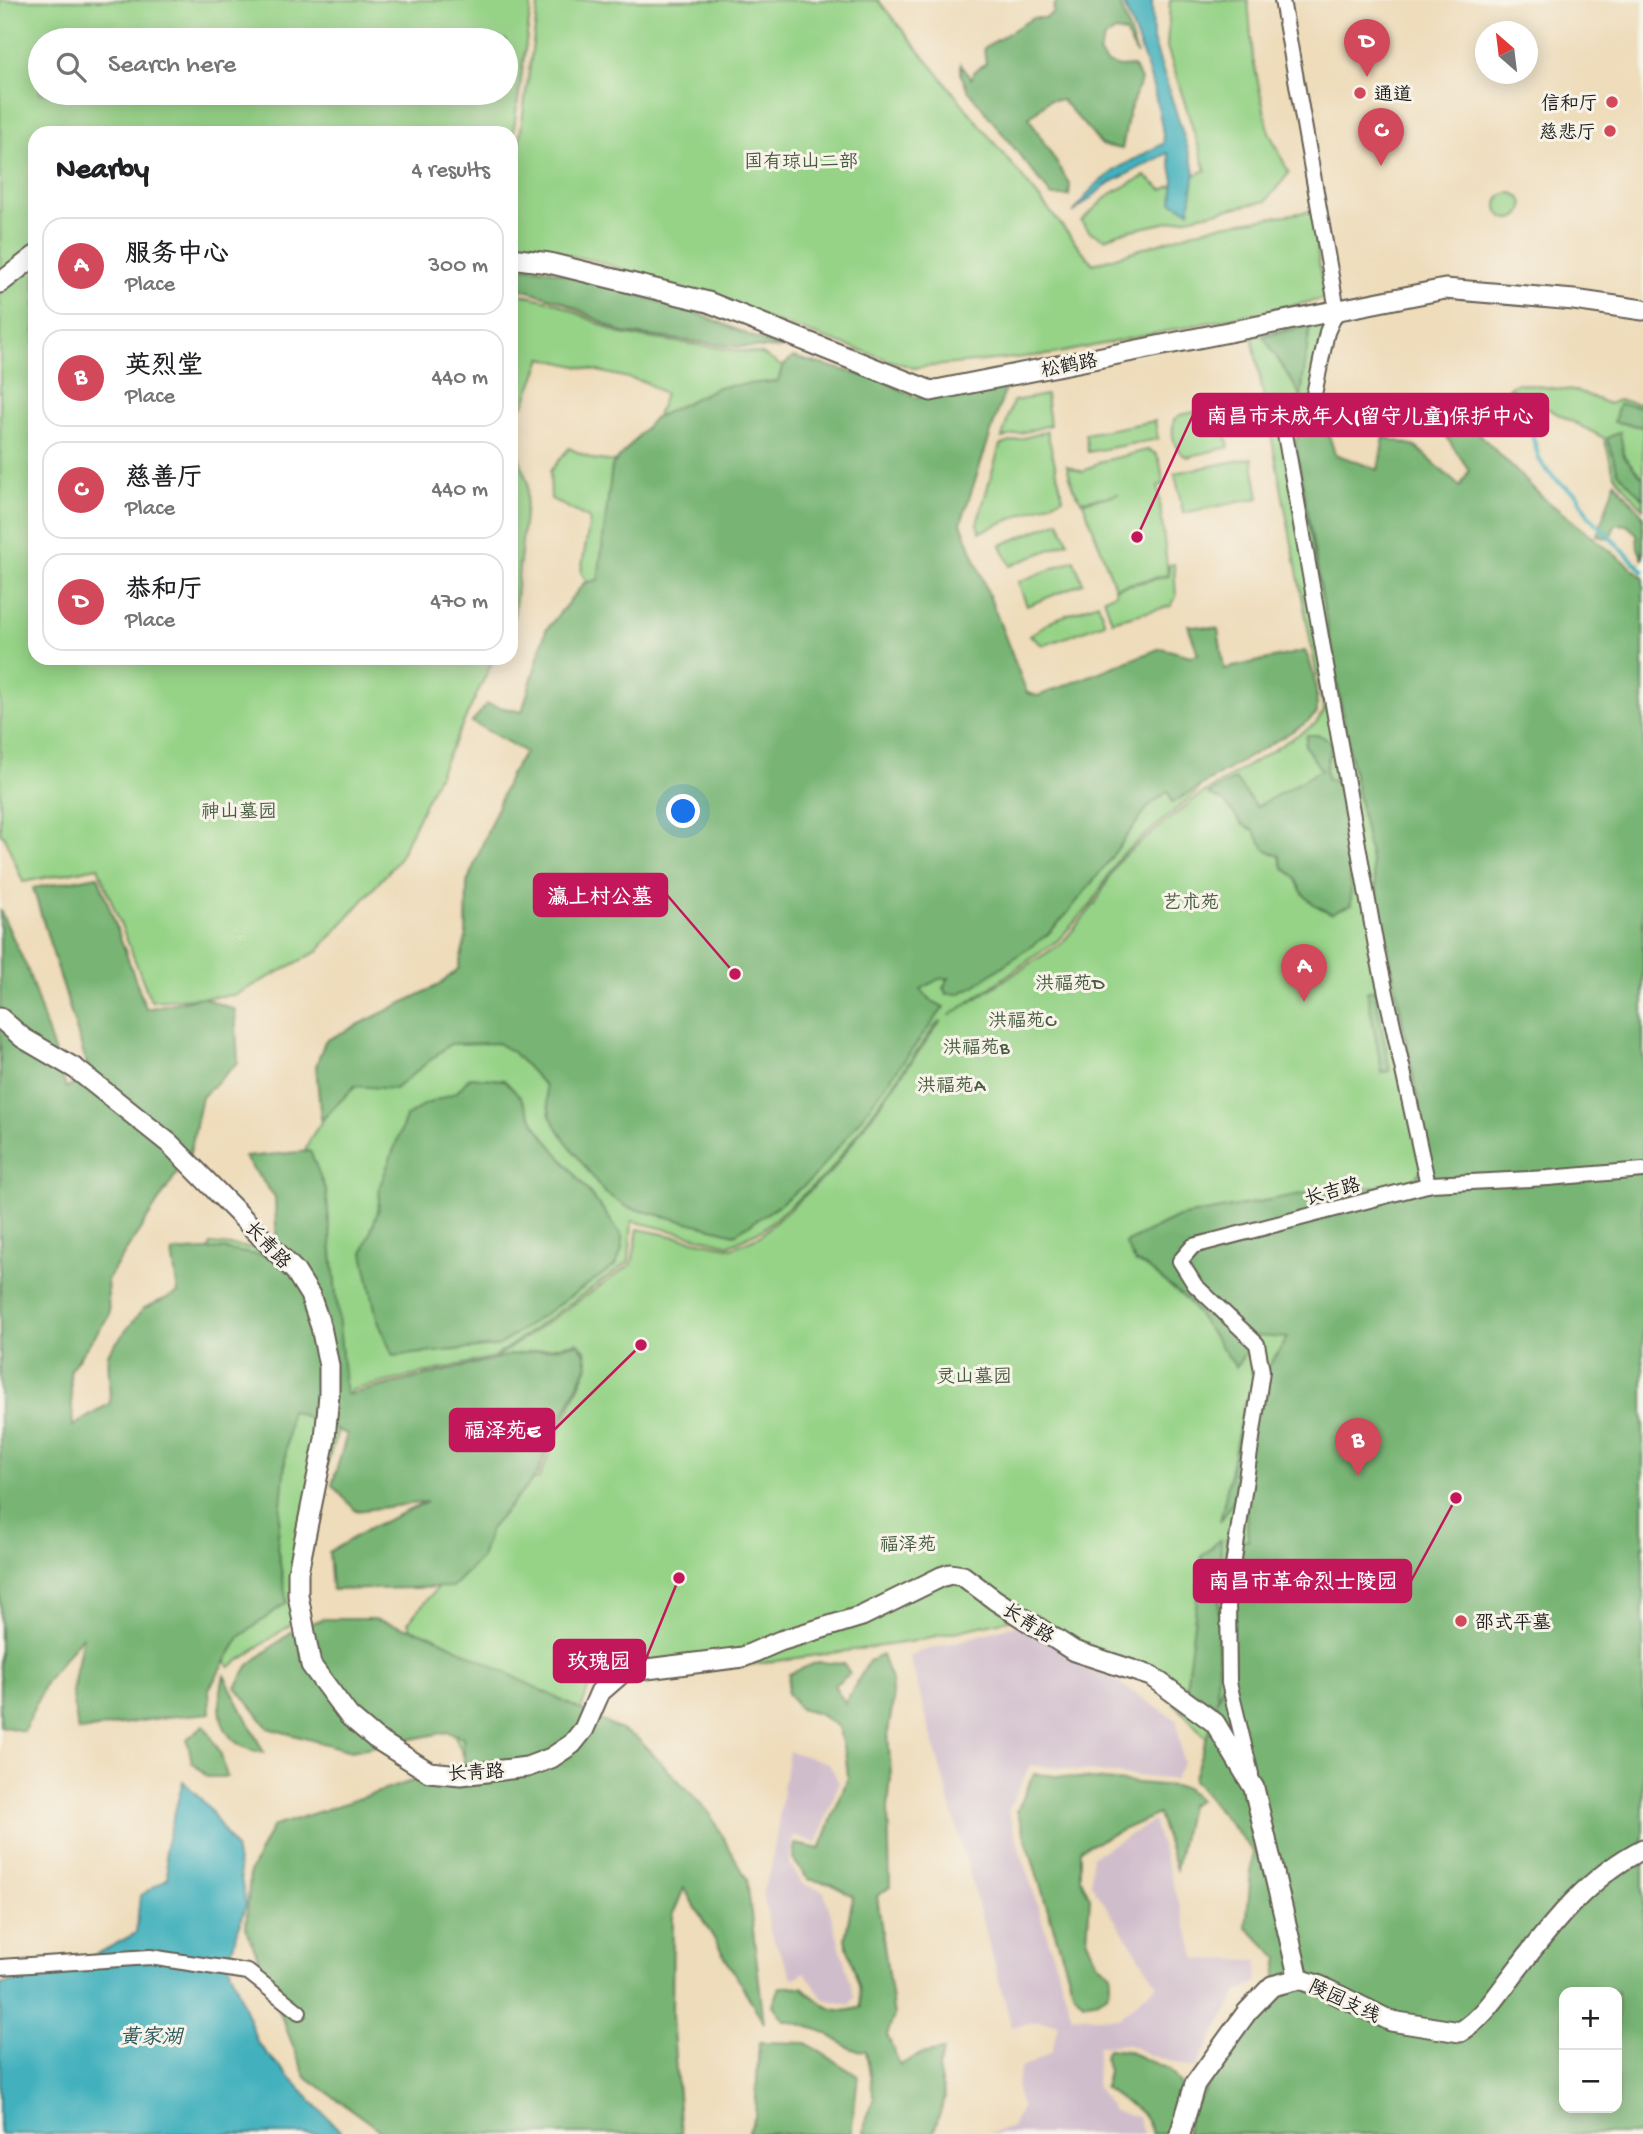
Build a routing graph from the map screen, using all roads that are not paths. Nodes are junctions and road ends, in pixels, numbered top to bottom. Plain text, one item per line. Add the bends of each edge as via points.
1 (1282, 0) edge
2 (518, 259) edge
3 (28, 261) edge
4 (0, 283) edge
5 (1337, 310) junction
6 (1643, 310) edge
7 (0, 1018) edge
8 (1643, 1170) edge
9 (1428, 1185) junction
10 (1254, 1788) junction
11 (1643, 1849) edge
12 (0, 1967) edge
13 (1299, 1979) junction
14 (299, 2012) dead end
15 (1180, 2134) edge

1 - 5 street
2 - 5 street, 松鹤路 via 708,302 931,391
3 - 4 street
5 - 6 street, 松鹤路 via 1445,289
5 - 9 street via 1327,332 1313,399 1285,434 1377,952
7 - 10 street, 长青路 via 23,1038 76,1069 170,1144 285,1261 310,1295 329,1366 330,1394 298,1572 305,1636 311,1665 349,1716 403,1757 429,1772 461,1775 527,1767 572,1744 600,1692 623,1672 743,1657 862,1616 950,1574 962,1576 1074,1651 1151,1676 1215,1723
8 - 9 street, 长吉路
9 - 10 street, 长吉路 via 1193,1246 1180,1261 1195,1285 1257,1344 1262,1371 1227,1600 1229,1683
10 - 13 street
11 - 13 street, 陵园支线 via 1624,1858 1583,1891 1476,2022 1460,2032 1391,2021
12 - 14 street via 150,1957 248,1972
13 - 15 street, 陵园支线 via 1272,1986 1247,2012 1195,2084

